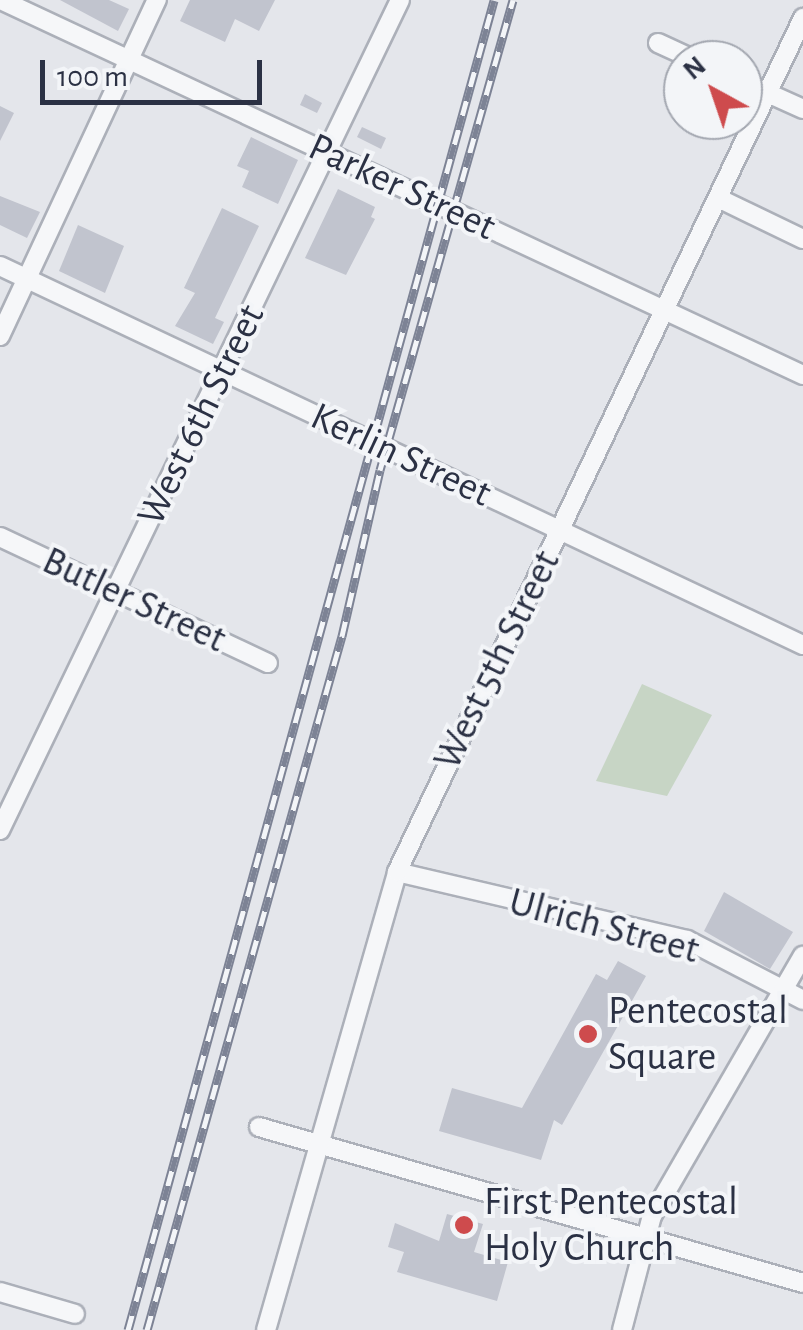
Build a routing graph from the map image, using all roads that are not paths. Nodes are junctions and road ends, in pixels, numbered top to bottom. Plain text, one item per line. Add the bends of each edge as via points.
1 (1, 0) edge
2 (157, 0) edge
3 (400, 0) edge
4 (803, 18) edge
5 (658, 43) dead end
6 (663, 45) edge
7 (130, 57) junction
8 (763, 91) edge
9 (767, 93) junction
10 (803, 110) edge
11 (328, 152) junction
12 (718, 198) junction
13 (803, 238) edge
14 (0, 266) edge
15 (26, 278) junction
16 (664, 308) junction
17 (0, 336) edge
18 (222, 370) junction
19 (803, 375) edge
20 (560, 530) junction
21 (0, 536) edge
22 (116, 592) junction
23 (803, 645) edge
24 (268, 663) dead end
25 (5, 809) edge
26 (0, 830) edge
27 (396, 872) junction
28 (803, 956) edge
29 (782, 989) junction
30 (803, 1000) edge
31 (259, 1127) dead end
32 (317, 1142) junction
33 (647, 1241) junction
34 (803, 1282) edge
35 (0, 1292) edge
36 (75, 1314) dead end
37 (266, 1330) edge
38 (622, 1330) edge

1 - 7 street, Parker Street
2 - 7 street
3 - 11 street, West 6th Street
4 - 9 street, West 5th Street
5 - 6 street
7 - 11 street, Parker Street
7 - 15 street
8 - 9 street
9 - 10 street
9 - 12 street, West 5th Street
11 - 16 street, Parker Street
11 - 18 street, West 6th Street
12 - 13 street
12 - 16 street, West 5th Street
14 - 15 street, Kerlin Street
15 - 17 street
15 - 18 street, Kerlin Street
16 - 19 street, Parker Street
16 - 20 street, West 5th Street
18 - 20 street, Kerlin Street
18 - 22 street, West 6th Street
20 - 23 street, Kerlin Street
20 - 27 street, West 5th Street
21 - 22 street, Butler Street
22 - 24 street, Butler Street
22 - 25 street, West 6th Street
25 - 26 street, West 6th Street
27 - 29 street, Ulrich Street via 687,940
27 - 32 street, West 5th Street
28 - 29 street
29 - 30 street, Ulrich Street
29 - 33 street via 652,1216
31 - 32 street
32 - 33 street
32 - 37 street, West 5th Street
33 - 34 street
33 - 38 street
35 - 36 street

